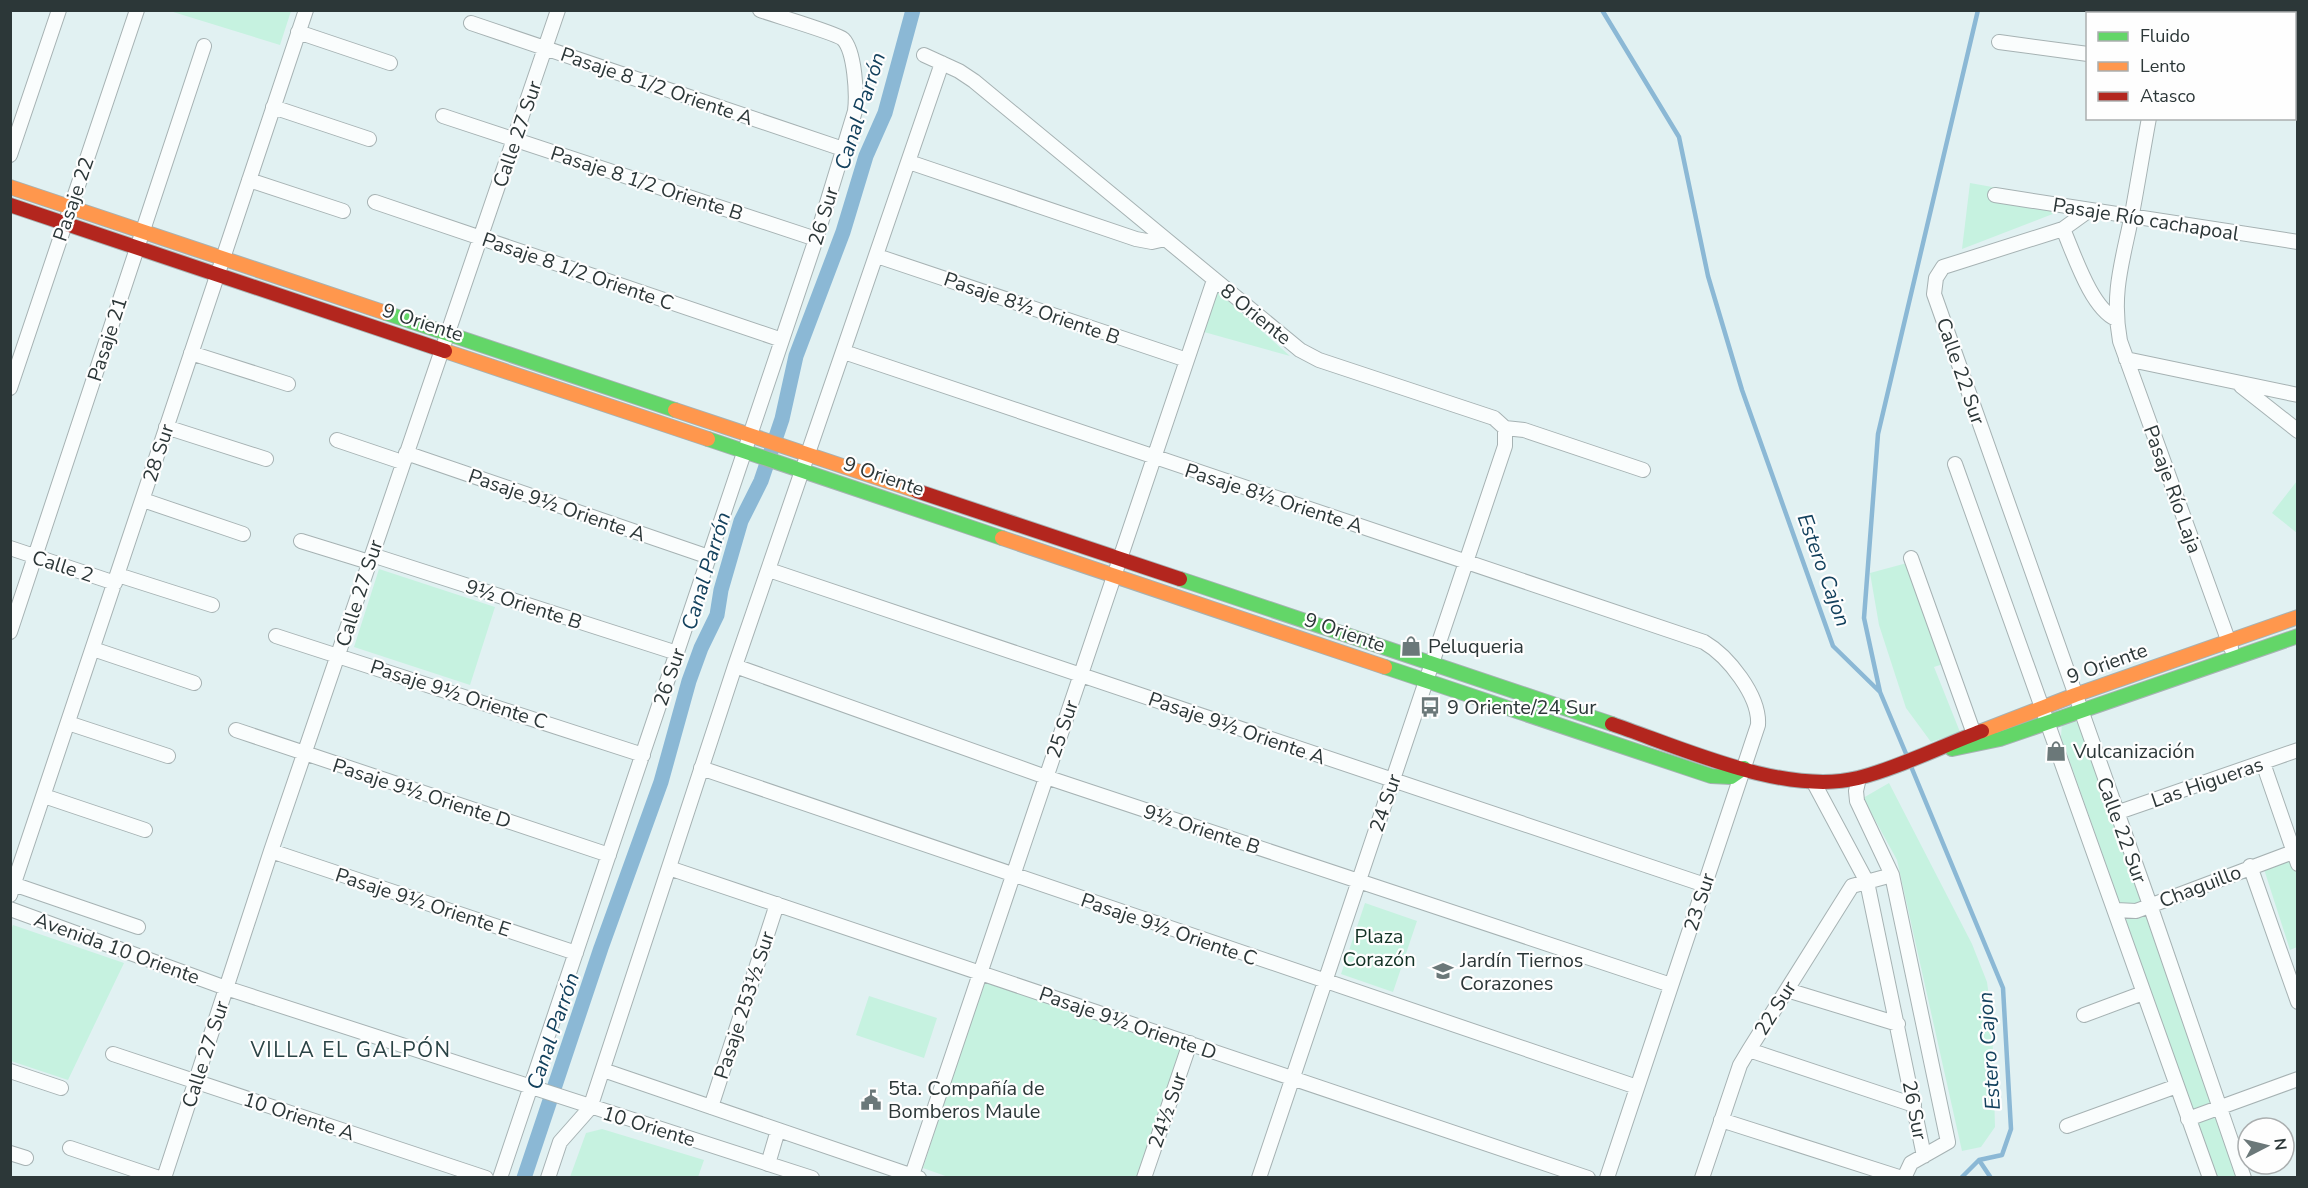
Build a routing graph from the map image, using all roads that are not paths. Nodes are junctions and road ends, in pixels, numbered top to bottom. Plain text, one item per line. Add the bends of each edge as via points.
1 (59, 10) edge
2 (137, 10) edge
3 (306, 10) edge
4 (558, 10) edge
5 (760, 10) edge
6 (471, 23) dead end
7 (298, 32) junction
8 (1999, 42) dead end
9 (204, 46) dead end
10 (546, 49) junction
11 (2086, 54) edge
12 (924, 55) dead end
13 (390, 63) dead end
14 (942, 63) junction
15 (273, 107) junction
16 (443, 116) dead end
17 (2149, 120) edge
18 (369, 139) dead end
19 (516, 139) junction
20 (843, 149) junction
21 (10, 155) edge
22 (909, 162) junction
23 (249, 180) junction
24 (10, 187) edge
25 (1995, 195) dead end
26 (375, 202) dead end
27 (10, 205) edge
28 (70, 207) junction
29 (343, 211) dead end
30 (2088, 211) junction
31 (2132, 216) junction
32 (65, 223) junction
33 (2063, 229) junction
34 (143, 231) junction
35 (480, 237) junction
36 (816, 239) junction
37 (1165, 239) junction
38 (2298, 242) edge
39 (138, 247) junction
40 (877, 256) junction
41 (223, 258) junction
42 (218, 274) junction
43 (1214, 280) junction
44 (2116, 319) junction
45 (447, 333) junction
46 (782, 340) junction
47 (442, 349) junction
48 (191, 352) junction
49 (844, 352) junction
50 (2126, 359) junction
51 (1187, 360) junction
52 (2238, 383) junction
53 (288, 384) dead end
54 (10, 388) edge
55 (2298, 395) edge
56 (166, 427) junction
57 (1505, 428) junction
58 (2298, 431) edge
59 (754, 436) junction
60 (338, 440) dead end
61 (749, 451) junction
62 (809, 454) junction
63 (404, 457) junction
64 (1154, 458) junction
65 (266, 459) dead end
66 (1955, 464) dead end
67 (803, 469) junction
68 (1643, 470) dead end
69 (142, 500) junction
70 (243, 534) dead end
71 (301, 541) dead end
72 (10, 548) edge
73 (35, 556) junction
74 (709, 557) junction
75 (371, 558) junction
76 (1911, 558) dead end
77 (1120, 559) junction
78 (1466, 563) junction
79 (769, 570) junction
80 (1114, 575) junction
81 (116, 579) junction
82 (212, 605) dead end
83 (2298, 616) edge
84 (10, 632) edge
85 (276, 636) dead end
86 (2298, 636) edge
87 (2228, 640) junction
88 (1704, 642) joint
89 (93, 649) junction
90 (677, 653) junction
91 (339, 655) junction
92 (2234, 657) junction
93 (1432, 664) junction
94 (735, 666) junction
95 (1081, 675) junction
96 (1426, 680) junction
97 (194, 682) dead end
98 (2075, 695) junction
99 (2080, 712) junction
100 (2045, 715) junction
101 (68, 723) junction
102 (236, 730) dead end
103 (1974, 734) junction
104 (1932, 750) junction
105 (2298, 750) edge
106 (304, 753) junction
107 (643, 755) junction
108 (168, 756) dead end
109 (2263, 762) junction
110 (701, 768) junction
111 (1744, 768) junction
112 (1046, 777) junction
113 (1859, 778) junction
114 (1393, 780) junction
115 (1814, 783) junction
116 (44, 796) junction
117 (2116, 813) junction
118 (145, 830) dead end
119 (271, 851) junction
120 (609, 855) junction
121 (2295, 858) edge
122 (2250, 866) junction
123 (669, 868) junction
124 (1892, 875) junction
125 (1012, 876) junction
126 (1359, 881) junction
127 (1867, 882) junction
128 (1705, 885) junction
129 (12, 888) edge
130 (777, 904) junction
131 (2150, 905) junction
132 (10, 909) edge
133 (2116, 910) junction
134 (138, 927) dead end
135 (576, 953) junction
136 (2292, 971) edge
137 (980, 972) junction
138 (1325, 981) junction
139 (1671, 985) junction
140 (226, 988) junction
141 (1787, 990) junction
142 (2143, 993) junction
143 (2298, 1002) edge
144 (2084, 1015) dead end
145 (1898, 1024) junction
146 (1190, 1043) junction
147 (1749, 1050) junction
148 (112, 1054) dead end
149 (603, 1070) junction
150 (10, 1071) edge
151 (1293, 1078) junction
152 (2298, 1079) edge
153 (197, 1082) junction
154 (2177, 1086) junction
155 (1637, 1087) junction
156 (62, 1088) dead end
157 (537, 1089) junction
158 (1914, 1105) junction
159 (711, 1107) junction
160 (590, 1108) junction
161 (2219, 1108) junction
162 (2188, 1119) junction
163 (1721, 1120) junction
164 (2067, 1126) dead end
165 (778, 1130) junction
166 (70, 1148) dead end
167 (10, 1153) edge
168 (1924, 1156) junction
169 (26, 1158) dead end
170 (768, 1164) junction
171 (914, 1177) edge
172 (1262, 1177) edge
173 (159, 1178) edge
174 (164, 1178) edge
175 (486, 1178) edge
176 (501, 1178) edge
177 (548, 1178) edge
178 (812, 1178) edge
179 (1144, 1178) edge
180 (1588, 1178) edge
181 (1607, 1178) edge
182 (1702, 1178) edge
183 (1903, 1178) edge
184 (2210, 1178) edge
185 (2244, 1178) edge

1 - 21 street
2 - 28 street, Pasaje 22
3 - 7 street, 28 Sur
4 - 10 street, Calle 27 Sur
5 - 20 street, 26 Sur via 843,38 850,51 856,99
6 - 10 street, Pasaje 8 1/2 Oriente A
7 - 13 street
7 - 15 street, 28 Sur
8 - 11 street
9 - 34 street, Pasaje 21
10 - 19 street, Calle 27 Sur
10 - 20 street, Pasaje 8 1/2 Oriente A
12 - 14 street, 8 Oriente
14 - 22 street
14 - 37 street, 8 Oriente via 974,81
15 - 18 street
15 - 23 street, 28 Sur
16 - 19 street, Pasaje 8 1/2 Oriente B
17 - 31 street, Pasaje Río Laja
19 - 35 street, Calle 27 Sur
19 - 36 street, Pasaje 8 1/2 Oriente B
20 - 36 street, 26 Sur
22 - 37 street via 1136,239
22 - 40 street
23 - 29 street
23 - 41 street, 28 Sur
24 - 28 street, 9 Oriente
25 - 30 street, Pasaje Río cachapoal
26 - 35 street, Pasaje 8 1/2 Oriente C
27 - 32 street, 9 Oriente
28 - 32 street, Pasaje 22
28 - 34 street, 9 Oriente
30 - 31 street, Pasaje Río cachapoal
30 - 33 street
31 - 38 street, Pasaje Río cachapoal
31 - 44 street, Pasaje Río Laja via 2115,291
32 - 39 street, 9 Oriente
32 - 54 street, Pasaje 22
33 - 44 street via 2097,303 2106,315
33 - 98 street, Calle 22 Sur via 1942,267 1934,294
34 - 39 street, Pasaje 21
34 - 41 street, 9 Oriente
35 - 45 street, Calle 27 Sur
35 - 46 street, Pasaje 8 1/2 Oriente C
36 - 46 street, 26 Sur
37 - 43 street, 8 Oriente
39 - 42 street, 9 Oriente
39 - 73 street, Pasaje 21
40 - 49 street
40 - 51 street, Pasaje 8½ Oriente B
41 - 42 street, 28 Sur
41 - 45 street, 9 Oriente
42 - 47 street, 9 Oriente
42 - 48 street, 28 Sur
43 - 51 street, 25 Sur
43 - 57 street, 8 Oriente via 1309,355 1494,418
44 - 50 street, Pasaje Río Laja
45 - 47 street, Calle 27 Sur
45 - 59 street, 9 Oriente
46 - 59 street, 26 Sur
47 - 61 street, 9 Oriente
47 - 63 street, Calle 27 Sur
48 - 53 street
48 - 56 street, 28 Sur
49 - 62 street
49 - 64 street, Pasaje 8½ Oriente A
50 - 52 street
50 - 87 street, Pasaje Río Laja
51 - 64 street, 25 Sur
52 - 55 street
52 - 58 street
56 - 65 street
56 - 69 street, 28 Sur
57 - 68 street, 8 Oriente via 1524,430
57 - 78 street, 24 Sur via 1505,446
59 - 61 street, 26 Sur
59 - 62 street, 9 Oriente
60 - 63 street, Pasaje 9½ Oriente A
61 - 67 street, 9 Oriente
61 - 74 street, 26 Sur
62 - 67 street
62 - 77 street, 9 Oriente
63 - 74 street, Pasaje 9½ Oriente A
63 - 75 street, Calle 27 Sur
64 - 77 street, 25 Sur
64 - 78 street, Pasaje 8½ Oriente A
66 - 100 street
67 - 79 street
67 - 80 street, 9 Oriente
69 - 70 street
69 - 81 street, 28 Sur
71 - 75 street, 9½ Oriente B
72 - 73 street, Calle 2
73 - 81 street, Calle 2
73 - 84 street, Pasaje 21
74 - 90 street, 26 Sur
75 - 90 street, 9½ Oriente B
75 - 91 street, Calle 27 Sur
76 - 103 street
77 - 80 street, 25 Sur
77 - 93 street, 9 Oriente
78 - 88 street, Pasaje 8½ Oriente A
78 - 93 street, 24 Sur
79 - 94 street
79 - 95 street, Pasaje 9½ Oriente A
80 - 95 street, 25 Sur
80 - 96 street, 9 Oriente
81 - 82 street, Calle 2
81 - 89 street, 28 Sur
83 - 87 street, 9 Oriente
85 - 91 street, Pasaje 9½ Oriente C
86 - 92 street, 9 Oriente
87 - 92 street, Pasaje Río Laja
87 - 98 street, 9 Oriente
88 - 111 street, 23 Sur via 1731,664 1756,705 1758,725
89 - 97 street
89 - 101 street, 28 Sur
90 - 107 street, 26 Sur
91 - 106 street, Calle 27 Sur
91 - 107 street, Pasaje 9½ Oriente C
92 - 99 street, 9 Oriente
93 - 96 street, 24 Sur
93 - 111 street, 9 Oriente
94 - 110 street
94 - 112 street, 9½ Oriente B
95 - 112 street, 25 Sur
95 - 114 street, Pasaje 9½ Oriente A
96 - 111 street, 9 Oriente via 1711,776 1731,777
96 - 114 street, 24 Sur
98 - 99 street, Calle 22 Sur
98 - 100 street, 9 Oriente
99 - 100 street, 9 Oriente
99 - 117 street, Calle 22 Sur
100 - 103 street, 9 Oriente
100 - 104 street, 9 Oriente via 1978,747
100 - 133 street
101 - 108 street
101 - 116 street, 28 Sur
102 - 106 street, Pasaje 9½ Oriente D
103 - 104 street, 9 Oriente
104 - 113 street, 9 Oriente
105 - 109 street, Las Higueras
106 - 119 street, Calle 27 Sur
106 - 120 street, Pasaje 9½ Oriente D
107 - 120 street, 26 Sur
109 - 117 street, Las Higueras
109 - 121 street
110 - 123 street
110 - 125 street, Pasaje 9½ Oriente C
111 - 115 street, 9 Oriente via 1776,778
111 - 128 street, 23 Sur
112 - 125 street, 25 Sur
112 - 126 street, 9½ Oriente B
113 - 115 street, 9 Oriente
113 - 124 street, 26 Sur via 1857,801
114 - 126 street, 24 Sur
114 - 128 street, Pasaje 9½ Oriente A
115 - 127 street, 26 Sur
116 - 118 street
116 - 129 street, 28 Sur
117 - 131 street, Calle 22 Sur
119 - 135 street, Pasaje 9½ Oriente E
119 - 140 street, Calle 27 Sur
120 - 135 street, 26 Sur
121 - 122 street, Chaguillo
122 - 131 street, Chaguillo
122 - 136 street, Chaguillo
123 - 130 street, Pasaje 9½ Oriente D
123 - 149 street
124 - 127 street, 22 Sur
124 - 168 street, 26 Sur via 1948,1142
125 - 137 street, 25 Sur
125 - 138 street, Pasaje 9½ Oriente C
126 - 138 street, 24 Sur
126 - 139 street, 9½ Oriente B
127 - 141 street, 22 Sur via 1852,886
127 - 145 street, 26 Sur
128 - 139 street, 23 Sur
129 - 134 street, Avenida 10 Oriente
130 - 137 street, Pasaje 9½ Oriente D
130 - 159 street, Pasaje 253½ Sur
131 - 133 street, Chaguillo via 2136,911
131 - 161 street, Calle 22 Sur
132 - 140 street, Avenida 10 Oriente
133 - 142 street
135 - 157 street, 26 Sur
136 - 143 street, Chaguillo
137 - 146 street, Pasaje 9½ Oriente D
137 - 171 street, 25 Sur
138 - 151 street, 24 Sur
138 - 155 street, Pasaje 9½ Oriente C
139 - 155 street, 23 Sur
140 - 153 street, Calle 27 Sur
140 - 157 street, Avenida 10 Oriente
141 - 145 street
141 - 147 street, 22 Sur
142 - 144 street
142 - 154 street
145 - 158 street, 26 Sur
146 - 151 street, Pasaje 9½ Oriente D
146 - 179 street, 24½ Sur
147 - 158 street
147 - 163 street, 22 Sur
148 - 153 street, 10 Oriente A
149 - 159 street, 10 Oriente
149 - 160 street
150 - 156 street
151 - 172 street, 24 Sur
151 - 180 street, Pasaje 9½ Oriente D
152 - 161 street
153 - 174 street, Calle 27 Sur
153 - 175 street, 10 Oriente A
154 - 162 street
154 - 164 street
155 - 181 street, 23 Sur
157 - 160 street, 10 Oriente
157 - 176 street, 26 Sur
158 - 168 street, 26 Sur
159 - 165 street, 10 Oriente
160 - 170 street, 10 Oriente
160 - 177 street via 560,1142
161 - 162 street
161 - 185 street, Calle 22 Sur
162 - 184 street
163 - 182 street, 22 Sur
163 - 183 street
165 - 170 street
165 - 171 street, 10 Oriente
166 - 173 street
167 - 169 street
168 - 183 street via 1911,1162
170 - 178 street, 10 Oriente

